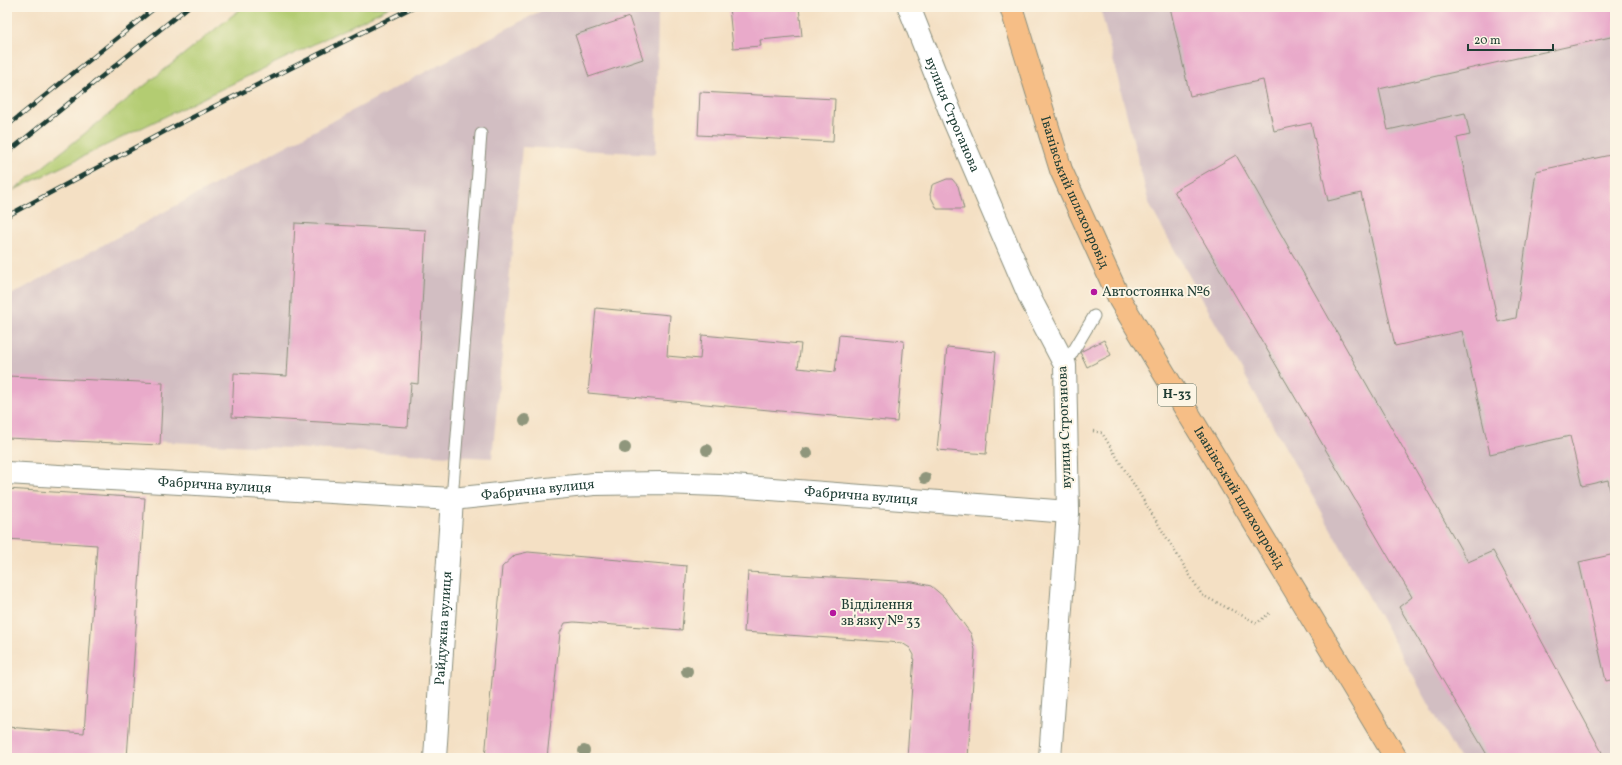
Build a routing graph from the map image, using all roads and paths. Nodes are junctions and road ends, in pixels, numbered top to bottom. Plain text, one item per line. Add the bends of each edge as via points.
1 (909, 7) edge
2 (1011, 7) edge
3 (481, 134) dead end
4 (1094, 316) dead end
5 (1065, 365) junction
6 (1065, 423) junction
7 (7, 473) edge
8 (452, 500) junction
9 (1068, 512) junction
10 (1272, 612) dead end
11 (435, 758) edge
12 (1050, 758) edge
13 (1396, 758) edge

1 - 5 street, вулиця Строганова via 954,121 1028,293
2 - 13 main road, Іванівський шляхопровід / Н-33 via 1061,170 1120,300
3 - 8 lane
4 - 5 lane
5 - 6 street, вулиця Строганова
6 - 9 street, вулиця Строганова
6 - 10 path via 1102,433 1202,595 1257,623
7 - 8 street, Фабрична вулиця
8 - 9 street, Фабрична вулиця via 594,484 720,484
8 - 11 street, Райдужна вулиця
9 - 12 street, вулиця Строганова

